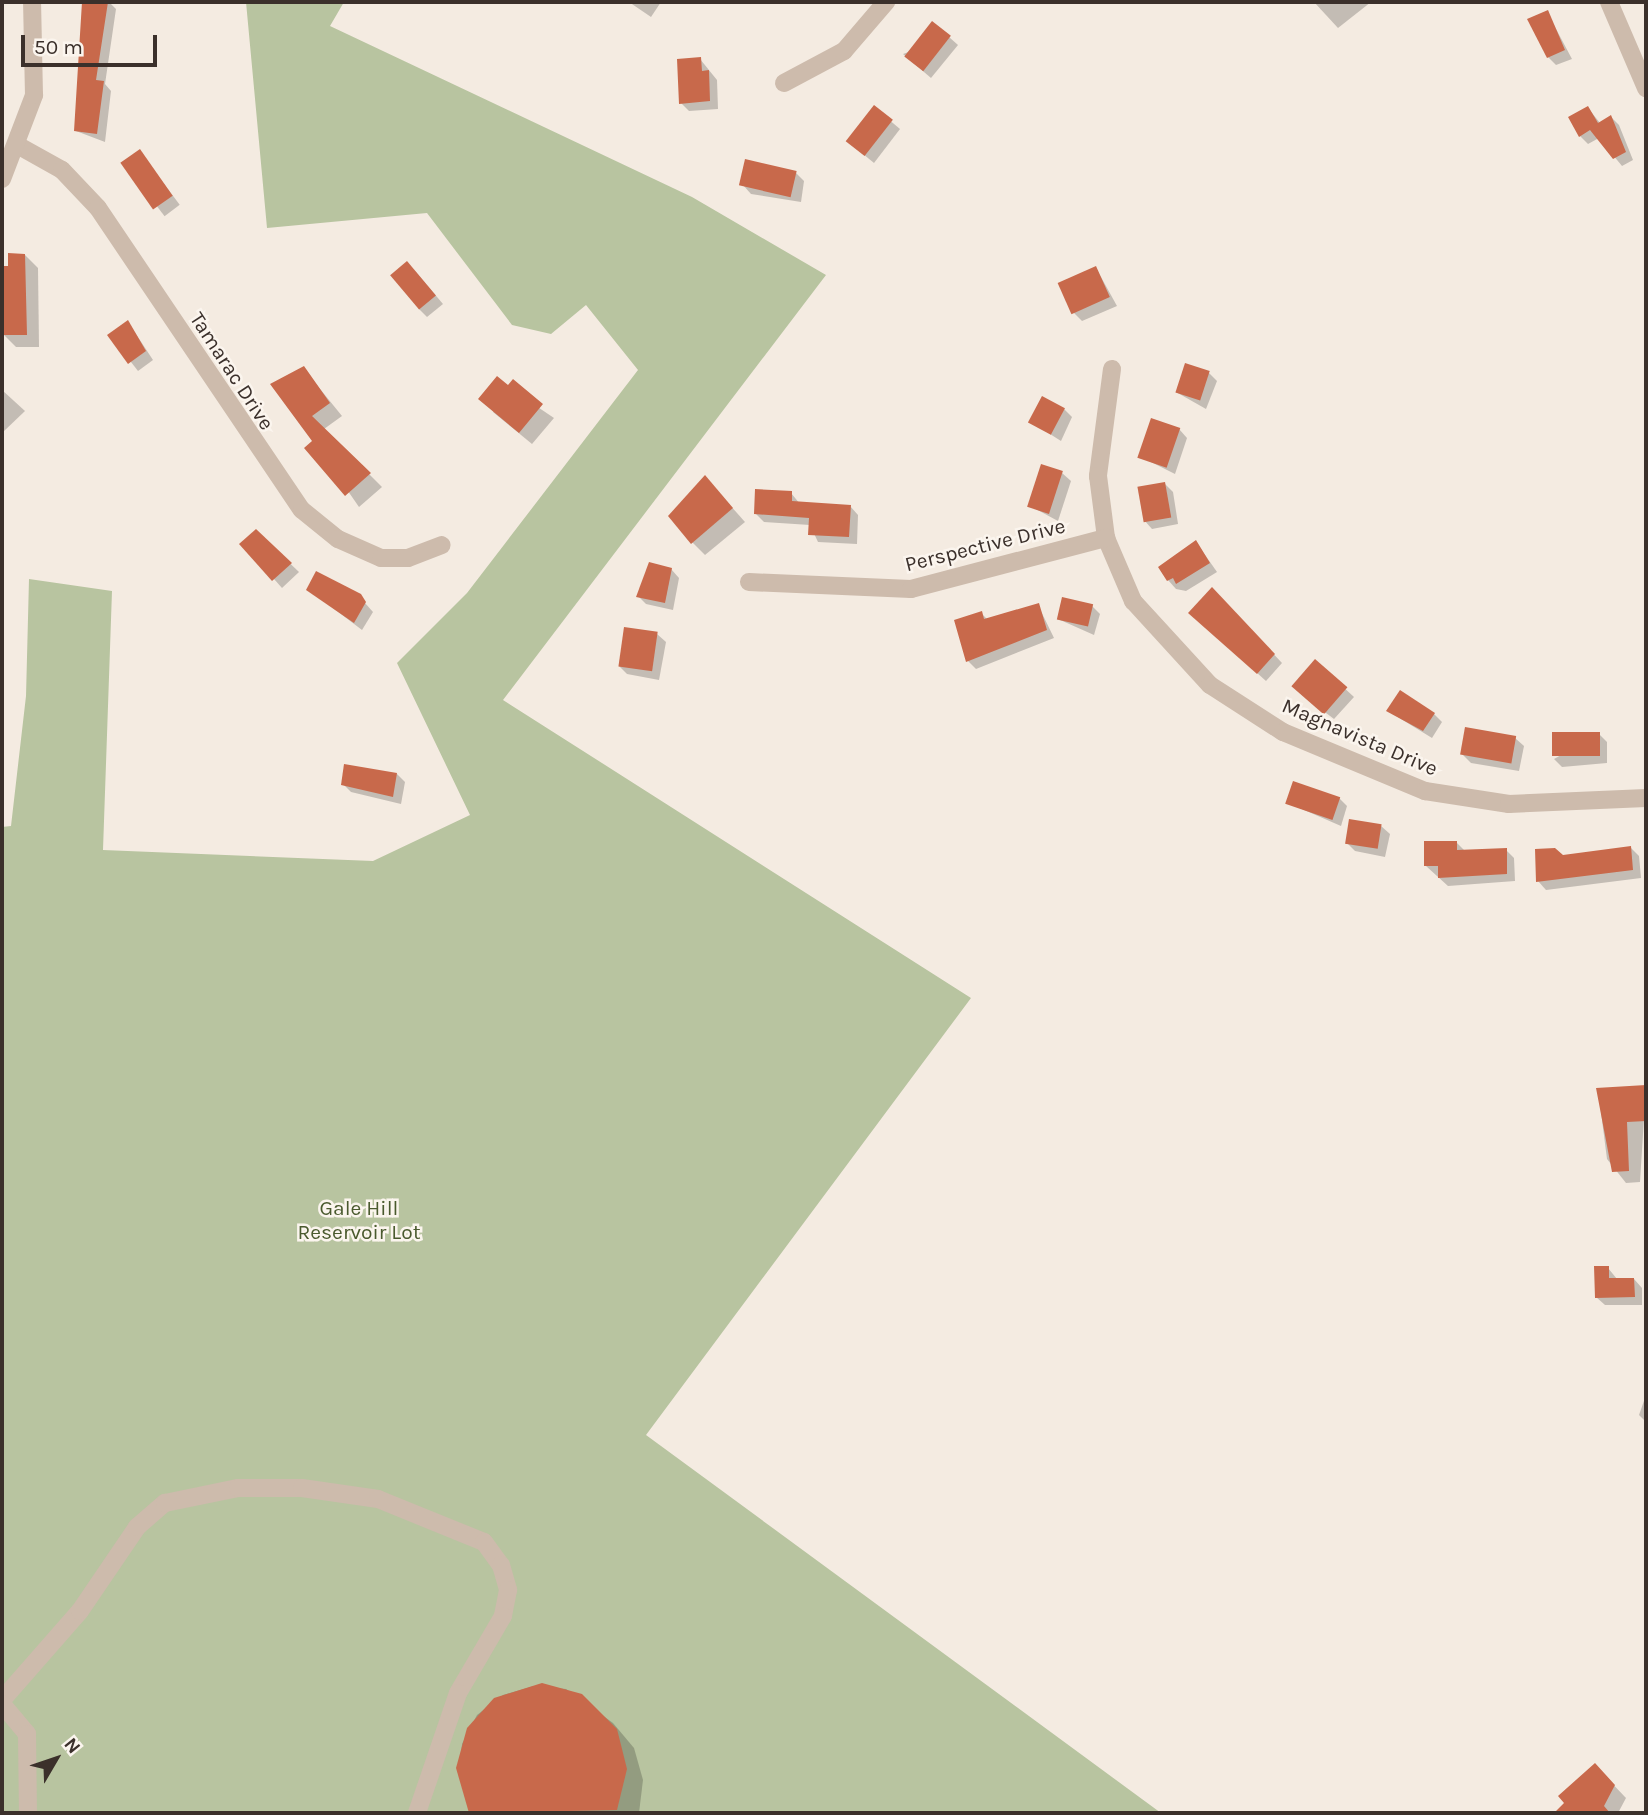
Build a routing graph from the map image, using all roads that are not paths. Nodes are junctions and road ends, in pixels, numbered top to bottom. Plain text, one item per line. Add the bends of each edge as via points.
1 (32, 2) edge
2 (886, 2) edge
3 (1609, 2) edge
4 (784, 83) dead end
5 (1646, 88) edge
6 (19, 146) junction
7 (2, 179) edge
8 (1112, 369) dead end
9 (1105, 538) junction
10 (442, 545) dead end
11 (749, 582) dead end
12 (1646, 798) edge
13 (2, 1702) edge
14 (28, 1813) edge
15 (417, 1813) edge

1 - 6 street via 37,77
2 - 4 street via 844,51
3 - 5 street
6 - 7 street
6 - 10 street, Tamarac Drive via 62,170 97,208 302,510 338,539 381,558 408,558
8 - 9 street, Magnavista Drive via 1098,466
9 - 11 street, Perspective Drive via 911,589
9 - 12 street, Magnavista Drive via 1133,601 1164,642 1210,685 1283,732 1451,797 1509,804
13 - 14 street via 27,1734
13 - 15 street via 80,1611 137,1527 165,1503 238,1488 302,1488 378,1499 484,1542 501,1565 508,1590 503,1616 458,1693

